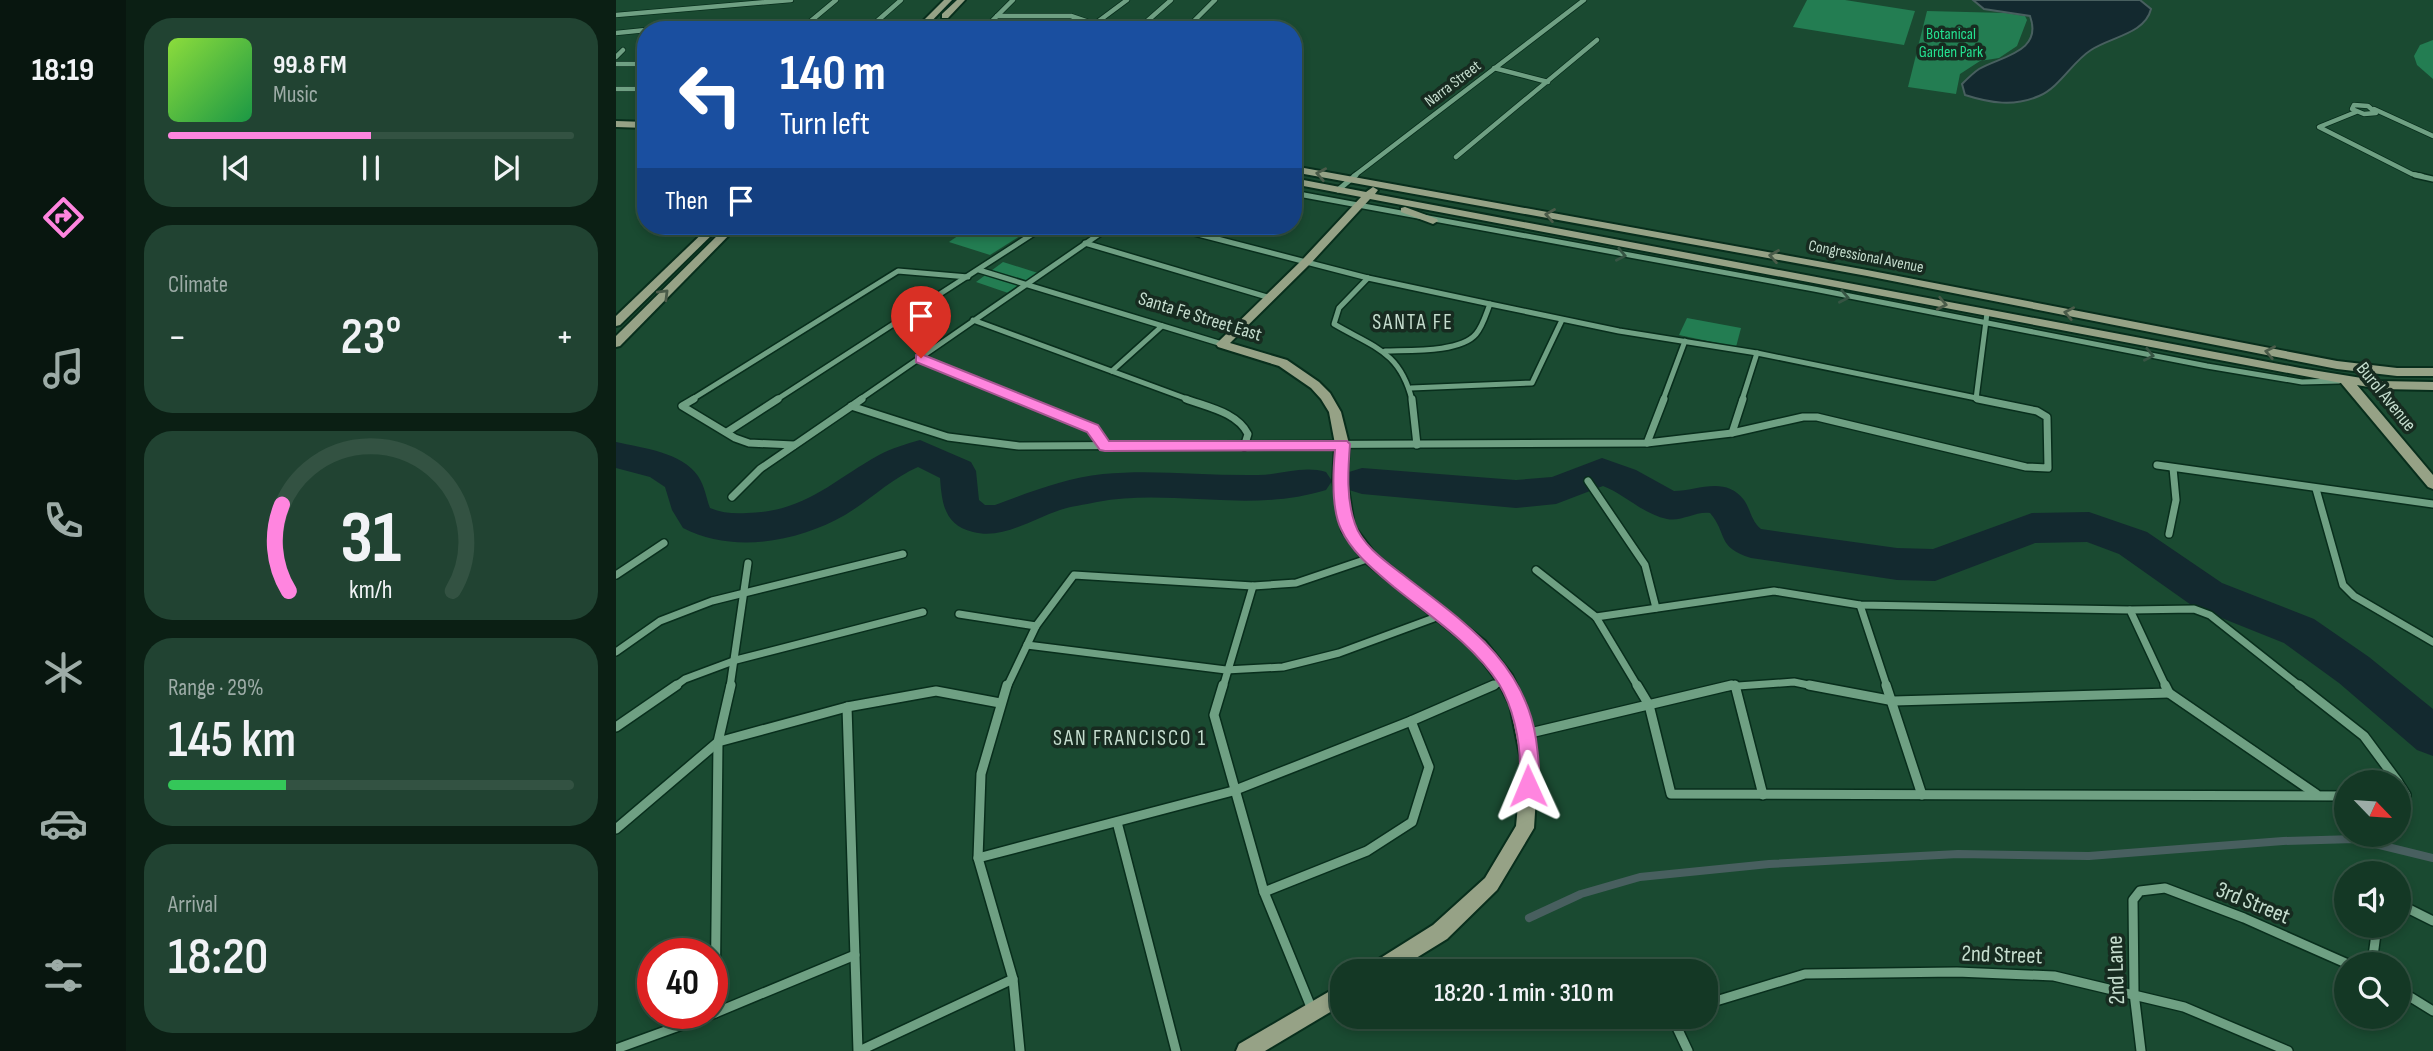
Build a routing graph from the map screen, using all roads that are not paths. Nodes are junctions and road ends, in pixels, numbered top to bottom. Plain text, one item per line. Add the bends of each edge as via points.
1 (791, 0) edge
2 (836, 0) edge
3 (901, 0) edge
4 (948, 0) edge
5 (961, 0) edge
6 (1013, 0) edge
7 (1127, 0) edge
8 (1171, 0) edge
9 (1215, 0) edge
10 (1584, 0) edge
11 (616, 15) edge
12 (997, 16) junction
13 (811, 21) edge
14 (877, 21) edge
15 (927, 21) edge
16 (940, 21) edge
17 (992, 21) edge
18 (1087, 21) edge
19 (1099, 21) edge
20 (1147, 21) edge
21 (1194, 21) edge
22 (637, 31) edge
23 (616, 33) edge
24 (1597, 40) dead end
25 (616, 51) edge
26 (616, 57) edge
27 (616, 64) edge
28 (637, 64) edge
29 (1494, 68) junction
30 (1548, 82) junction
31 (616, 89) edge
32 (637, 89) edge
33 (2374, 109) junction
34 (2356, 112) junction
35 (616, 124) edge
36 (637, 125) edge
37 (616, 134) edge
38 (637, 134) edge
39 (2433, 136) edge
40 (1456, 157) dead end
41 (1302, 171) edge
42 (1349, 179) junction
43 (2433, 179) edge
44 (1302, 183) edge
45 (1377, 185) junction
46 (1339, 190) junction
47 (1302, 195) edge
48 (1368, 196) junction
49 (1359, 206) junction
50 (1400, 208) junction
51 (1442, 210) junction
52 (1433, 220) junction
53 (707, 235) edge
54 (724, 235) edge
55 (1032, 235) edge
56 (1097, 235) edge
57 (1203, 235) edge
58 (1085, 243) junction
59 (1307, 261) junction
60 (979, 270) junction
61 (968, 276) junction
62 (1368, 278) junction
63 (1026, 285) junction
64 (1267, 298) junction
65 (1490, 304) junction
66 (1986, 318) junction
67 (973, 320) junction
68 (1562, 320) junction
69 (616, 322) edge
70 (1162, 326) junction
71 (1685, 341) junction
72 (616, 342) edge
73 (1222, 344) junction
74 (1385, 351) junction
75 (1757, 353) junction
76 (921, 358) junction
77 (2337, 365) junction
78 (1112, 371) junction
79 (2433, 372) edge
80 (2346, 380) junction
81 (2433, 386) edge
82 (1410, 388) junction
83 (1976, 399) junction
84 (851, 406) junction
85 (727, 432) junction
86 (1732, 433) junction
87 (1647, 443) junction
88 (1342, 444) junction
89 (795, 445) junction
90 (1417, 445) junction
91 (1105, 446) junction
92 (1244, 447) junction
93 (2157, 465) dead end
94 (2173, 468) junction
95 (1588, 481) dead end
96 (2433, 484) edge
97 (2316, 489) junction
98 (732, 497) dead end
99 (2433, 504) edge
100 (2169, 534) dead end
101 (664, 543) dead end
102 (903, 554) dead end
103 (1370, 558) junction
104 (748, 563) dead end
105 (1536, 570) dead end
106 (616, 575) edge
107 (1253, 586) junction
108 (746, 593) junction
109 (1860, 605) junction
110 (1656, 608) junction
111 (2130, 610) junction
112 (923, 612) dead end
113 (959, 614) dead end
114 (1443, 615) junction
115 (1596, 617) junction
116 (1036, 626) junction
117 (2433, 642) edge
118 (1027, 645) junction
119 (616, 652) edge
120 (736, 660) junction
121 (1226, 670) junction
122 (1506, 680) junction
123 (1735, 684) junction
124 (2169, 693) junction
125 (1894, 701) junction
126 (1000, 704) junction
127 (1649, 705) junction
128 (847, 707) junction
129 (1412, 721) junction
130 (616, 726) edge
131 (1525, 734) junction
132 (718, 742) junction
133 (2389, 770) edge
134 (1233, 791) junction
135 (2316, 794) junction
136 (1763, 795) junction
137 (1922, 795) junction
138 (2334, 795) edge
139 (1117, 822) junction
140 (616, 829) edge
141 (978, 859) junction
142 (1264, 891) junction
143 (2140, 891) joint
144 (2411, 910) edge
145 (2433, 922) edge
146 (716, 938) edge
147 (855, 955) junction
148 (2334, 958) edge
149 (1397, 959) edge
150 (1013, 979) junction
151 (2134, 993) junction
152 (2411, 997) edge
153 (1718, 1000) edge
154 (1330, 1001) edge
155 (728, 1008) edge
156 (2433, 1011) edge
157 (1313, 1012) junction
158 (671, 1029) edge
159 (1678, 1029) edge
160 (616, 1049) edge
161 (858, 1051) edge
162 (1020, 1051) edge
163 (1176, 1051) edge
164 (1246, 1051) edge
165 (1688, 1051) edge
166 (2141, 1051) edge
167 (2288, 1051) edge

1 - 11 street
2 - 13 street
3 - 14 street
4 - 15 main road
5 - 16 main road
6 - 12 street
7 - 19 street
8 - 20 street
9 - 21 street
10 - 29 street, Narra Street
12 - 17 street
12 - 18 street via 1059,15
22 - 23 street
24 - 30 street
25 - 26 street via 623,50
27 - 28 street
29 - 30 street
29 - 42 street, Narra Street
30 - 40 street
31 - 32 street
33 - 34 street via 2372,115
33 - 34 street via 2354,105
33 - 39 street
34 - 43 street via 2319,127 2412,174
35 - 36 main road
37 - 38 main road
42 -> 41 main road, Congressional Avenue
42 - 45 main road, Congressional Avenue
42 - 46 street, Narra Street
44 - 46 main road, Congressional Avenue
45 - 48 main road
77 -> 45 main road, Congressional Avenue via 1867,273
46 - 48 main road, Congressional Avenue
47 - 49 street, Congressional Avenue
48 - 49 main road
48 - 50 main road
48 - 51 main road, Congressional Avenue
49 - 50 main road
49 - 52 street, Congressional Avenue
49 - 59 main road
50 - 51 main road
50 - 52 main road
51 -> 66 main road, Congressional Avenue
52 -> 66 street, Congressional Avenue
53 - 69 main road
72 -> 54 main road
55 - 60 street
56 - 58 street
57 - 59 street
58 - 63 street
58 - 64 street
59 - 62 street
59 - 64 main road
60 - 61 street
60 - 63 street, Santa Fe Street East
61 - 85 street
61 - 85 street via 898,271 682,406
62 - 65 street
62 - 74 street via 1339,308 1334,324
63 - 67 street
63 - 70 street, Santa Fe Street East
64 - 73 main road
65 - 68 street
65 - 74 street via 1468,341
66 -> 80 main road, Congressional Avenue
66 - 83 street
67 - 76 street
67 - 78 street
68 - 71 street
68 - 82 street via 1532,383
70 - 73 street, Santa Fe Street East
70 - 78 street
71 - 75 street
71 - 87 street
73 - 88 main road, Santa Fe Street East via 1283,363 1315,385 1335,412
74 - 82 street
75 - 83 street
75 - 86 street
76 - 84 street
76 - 91 street via 1092,428
77 - 79 main road, Congressional Avenue
77 - 80 main road, Burol Avenue
78 - 92 street via 1238,420 1248,434
80 - 81 main road, Congressional Avenue
80 - 96 main road, Burol Avenue
82 - 90 street
83 - 86 street via 2043,413 2047,417 2048,468 2026,467 1817,417
84 - 89 street
84 - 91 street via 962,440 1019,446
85 - 89 street via 749,443
86 - 87 street
87 - 90 street
88 - 90 street
88 - 92 street
88 - 103 main road, Santa Fe Street East via 1340,470 1347,527
89 - 98 street via 760,469
91 - 92 street
93 - 94 street
94 - 97 street
94 - 100 street via 2176,500
95 - 110 street via 1645,565
97 - 99 street
97 - 117 street via 2343,585
101 - 106 street
102 - 108 street
103 - 107 street via 1296,583
103 - 114 main road, Santa Fe Street East
104 - 108 street
105 - 115 street
107 - 116 street via 1074,575
107 - 121 street
108 - 119 street via 660,621
108 - 120 street
109 - 110 street via 1774,591
109 - 111 street
109 - 125 street
110 - 115 street
111 - 124 street
111 - 133 street via 2194,609 2210,615 2364,736
112 - 120 street
113 - 116 street
114 - 121 street via 1317,659 1283,667
114 - 122 main road, Santa Fe Street East via 1480,646
115 - 127 street
116 - 118 street
118 - 121 street
118 - 126 street
120 - 130 street via 685,680
120 - 132 street
121 - 134 street via 1214,715
122 - 129 street
122 - 131 main road, Santa Fe Street East
123 - 125 street via 1794,682
123 - 127 street
123 - 136 street
124 - 125 street
124 - 135 street
125 - 137 street
126 - 128 street via 936,691
126 - 141 street via 981,774
127 - 131 street
127 - 136 street via 1671,794
128 - 132 street
128 - 147 street
129 - 134 street
129 - 142 street via 1429,767 1412,822 1367,851
131 - 149 main road, Santa Fe Street East via 1530,765 1525,828 1491,884 1440,932
132 - 140 street
132 - 146 street
134 - 139 street
134 - 142 street
135 - 137 street
135 - 138 street
136 - 137 street
139 - 141 street
139 - 163 street
141 - 150 street
142 - 157 street
143 - 148 street, 3rd Street via 2165,888
143 - 151 street, 2nd Lane via 2133,900
144 - 145 street
147 - 155 street
147 - 161 street
150 - 161 street
150 - 162 street
151 - 153 street, 2nd Street via 2054,976 1805,974
151 - 166 street, 2nd Lane
151 - 167 street, 2nd Street via 2184,1007
152 - 156 street
154 - 157 main road
157 - 164 main road
158 - 160 street
159 - 165 street

